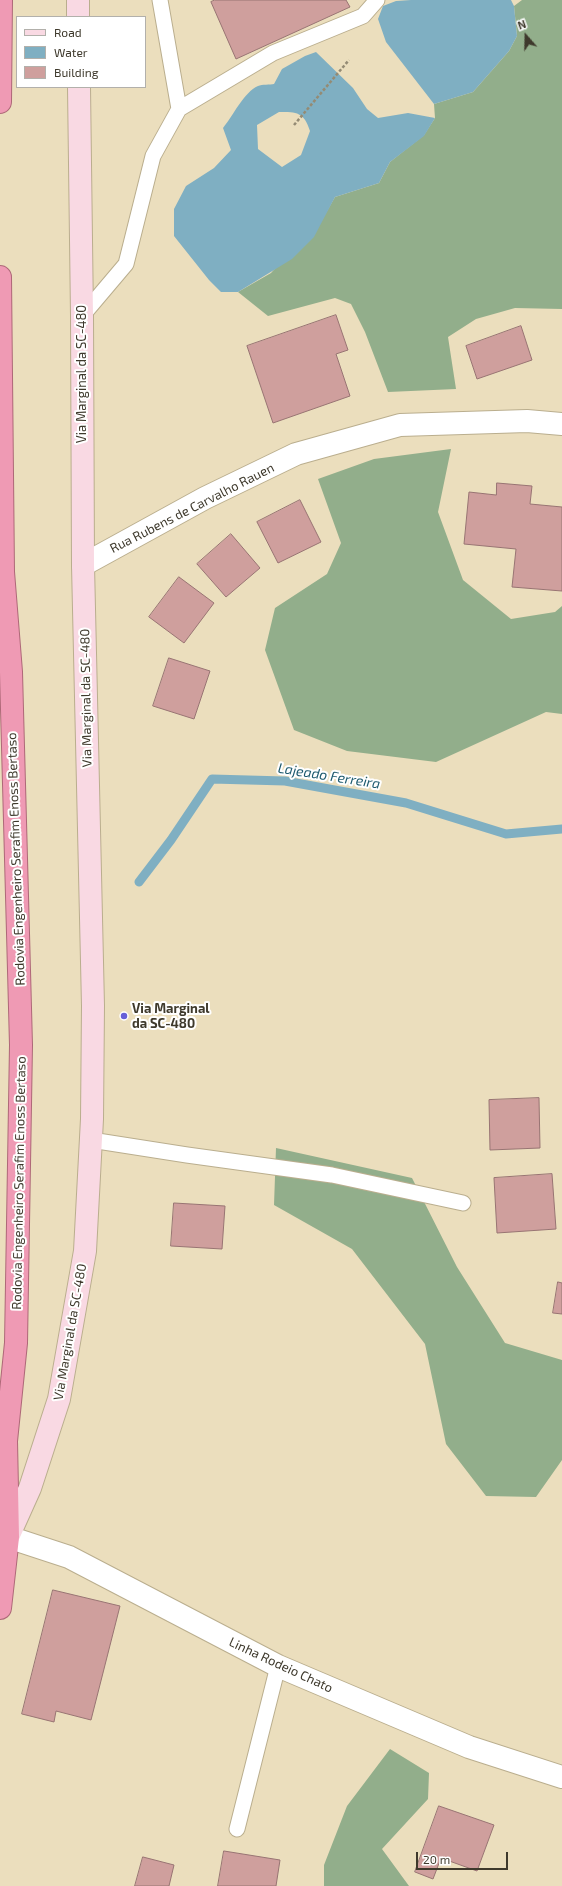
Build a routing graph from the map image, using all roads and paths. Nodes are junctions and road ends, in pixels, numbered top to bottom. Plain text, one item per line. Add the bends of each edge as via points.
1 (1, 0) edge
2 (78, 0) edge
3 (160, 0) edge
4 (377, 0) edge
5 (78, 16) edge
6 (349, 60) dead end
7 (79, 88) edge
8 (0, 102) edge
9 (179, 109) junction
10 (294, 125) dead end
11 (0, 277) edge
12 (82, 316) junction
13 (562, 424) edge
14 (83, 565) junction
15 (91, 1140) junction
16 (463, 1204) dead end
17 (3, 1450) edge
18 (8, 1537) junction
19 (0, 1608) edge
20 (278, 1666) junction
21 (562, 1777) edge
22 (237, 1829) dead end

1 - 8 highway
2 - 5 main road
3 - 9 lane
4 - 9 lane via 363,16 273,53
6 - 10 path
7 - 12 main road, Via Marginal da SC-480
9 - 12 lane via 153,156 126,264
11 - 17 highway, Rodovia Engenheiro Serafim Enoss Bertaso via 2,572 11,672 21,1045 16,1343
12 - 14 main road, Via Marginal da SC-480
13 - 14 street, Rua Rubens de Carvalho Rauen via 527,421 400,425 296,454 204,498
14 - 15 main road, Via Marginal da SC-480 via 93,1006
15 - 16 lane via 332,1175
15 - 18 main road, Via Marginal da SC-480 via 85,1251 59,1399 30,1488
17 - 18 highway, Rodovia Engenheiro Serafim Enoss Bertaso
18 - 19 highway, Rodovia Engenheiro Serafim Enoss Bertaso
18 - 20 street, Linha Rodeio Chato via 69,1557
20 - 21 street, Linha Rodeio Chato via 469,1747
20 - 22 lane

